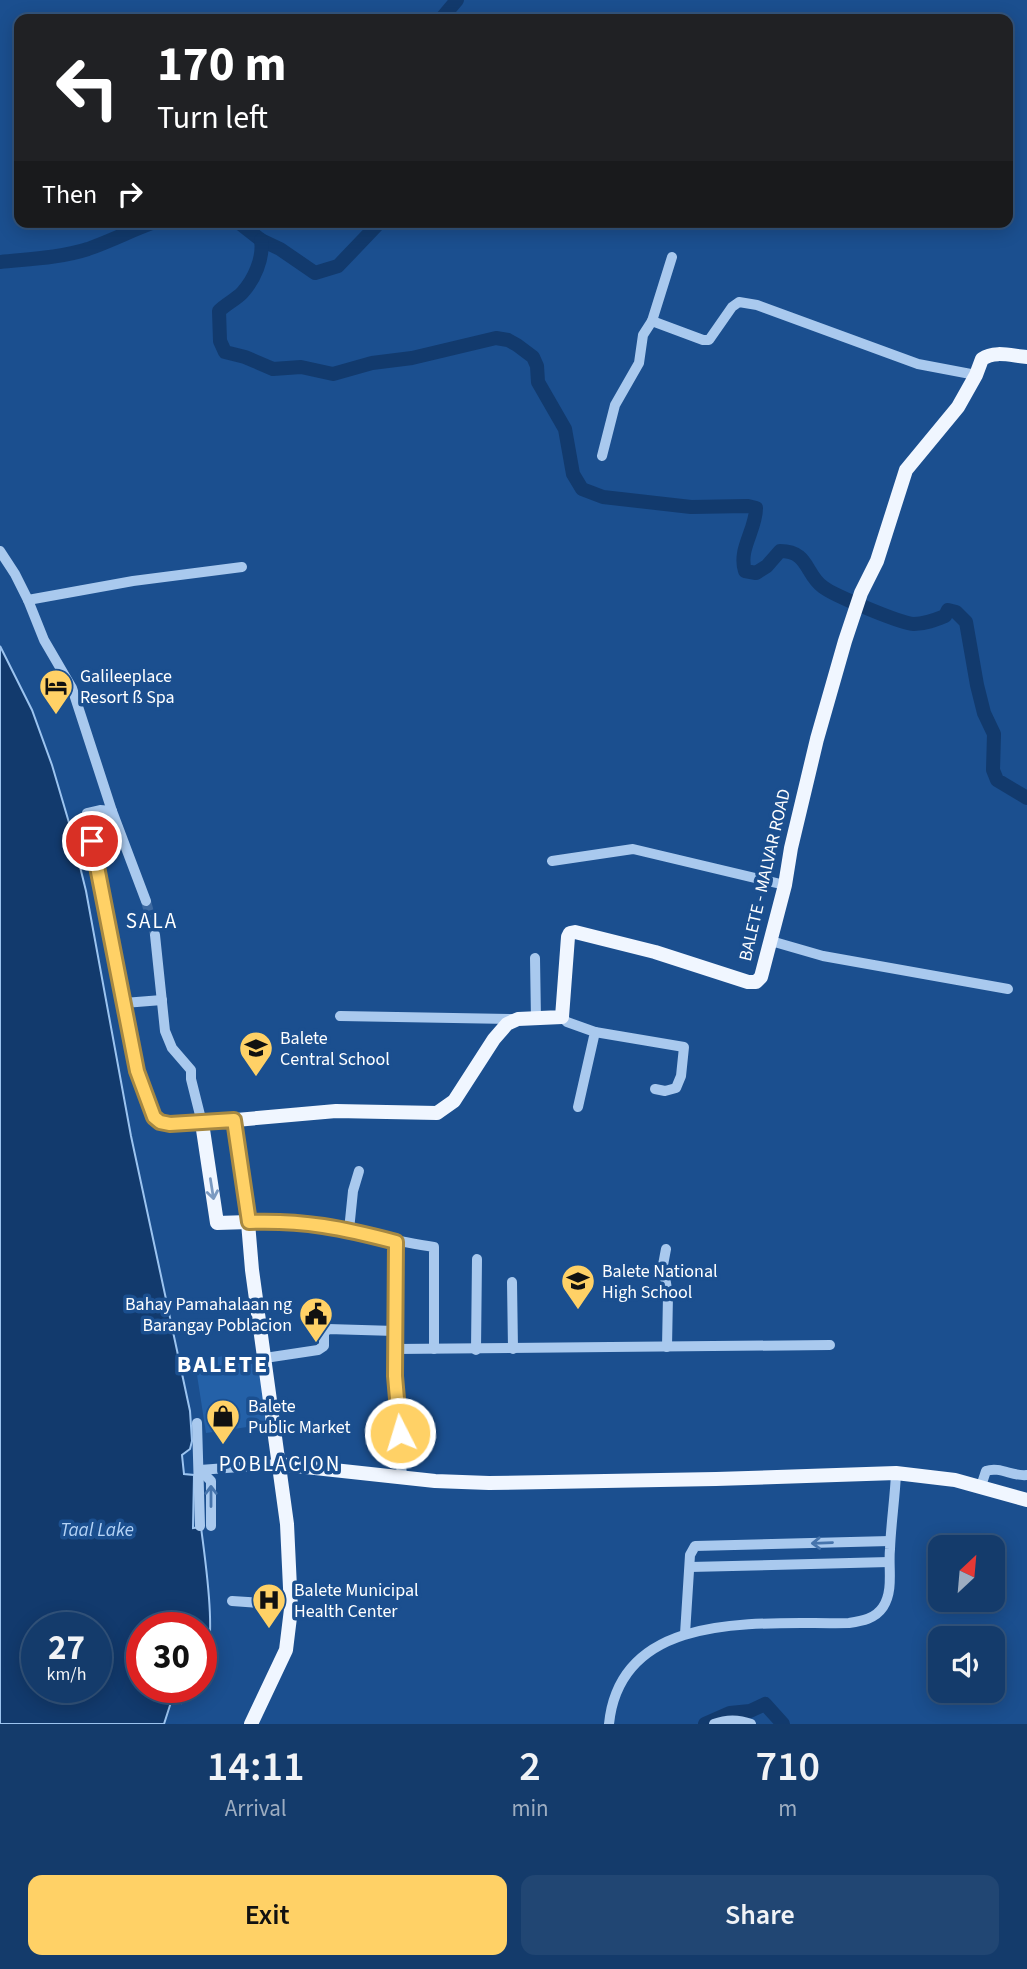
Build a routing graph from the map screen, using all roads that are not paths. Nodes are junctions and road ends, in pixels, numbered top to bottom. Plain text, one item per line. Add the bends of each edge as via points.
1 (672, 257) dead end
2 (652, 321) junction
3 (1027, 357) edge
4 (976, 375) junction
5 (602, 456) dead end
6 (0, 551) edge
7 (242, 568) dead end
8 (29, 600) junction
9 (112, 811) junction
10 (552, 861) dead end
11 (785, 885) junction
12 (146, 901) tunnel mouth
13 (155, 934) tunnel mouth
14 (771, 941) junction
15 (535, 958) dead end
16 (1008, 989) dead end
17 (162, 999) junction
18 (124, 1003) junction
19 (340, 1016) dead end
20 (562, 1017) junction
21 (518, 1019) junction
22 (536, 1019) junction
23 (595, 1032) junction
24 (656, 1089) dead end
25 (578, 1107) dead end
26 (234, 1120) junction
27 (202, 1123) junction
28 (359, 1171) dead end
29 (249, 1222) junction
30 (349, 1230) junction
31 (396, 1242) junction
32 (666, 1249) dead end
33 (477, 1259) dead end
34 (512, 1282) dead end
35 (395, 1331) junction
36 (831, 1345) dead end
37 (667, 1347) junction
38 (395, 1349) junction
39 (434, 1349) junction
40 (513, 1349) junction
41 (477, 1350) junction
42 (265, 1358) junction
43 (197, 1423) dead end
44 (278, 1464) junction
45 (200, 1467) junction
46 (896, 1473) junction
47 (1027, 1475) edge
48 (402, 1477) junction
49 (981, 1486) junction
50 (1027, 1500) edge
51 (205, 1526) dead end
52 (890, 1541) junction
53 (889, 1562) junction
54 (690, 1567) junction
55 (232, 1601) dead end
56 (291, 1605) junction
57 (685, 1634) junction
58 (251, 1724) edge
59 (609, 1724) edge
60 (714, 1724) edge
61 (751, 1724) edge

1 - 2 street
2 - 4 street via 709,340 732,307 745,302 918,364
2 - 5 street via 643,335 639,363 615,405
3 - 4 main road, BALETE - MALVAR ROAD via 985,356
4 - 11 main road, BALETE - MALVAR ROAD via 958,407 906,470 877,561 861,593 817,739
6 - 8 street
7 - 8 street
8 - 9 street via 44,640 72,688
9 - 12 street
9 - 18 street via 87,813
10 - 11 street via 633,849
11 - 14 main road, BALETE - MALVAR ROAD
13 - 17 street
14 - 16 street via 823,956
14 - 20 main road, BALETE - MALVAR ROAD via 761,977 748,982 655,952 570,933
15 - 22 street
17 - 18 street
17 - 27 street via 165,1031 172,1048 191,1070
18 - 27 street via 137,1071 154,1117 170,1124
19 - 21 street
20 - 22 main road
20 - 23 street
21 - 22 main road
21 - 26 main road via 494,1039 454,1101 436,1112 336,1111
23 - 24 street via 684,1047 676,1088
23 - 25 street
26 - 27 main road
26 - 29 main road
27 -> 29 main road via 217,1223
28 - 30 street
29 - 30 street
29 - 42 main road
30 - 31 street
31 - 35 street
31 - 39 street via 434,1247
32 - 37 street
33 - 41 street
34 - 40 street
35 - 38 street
35 - 42 street via 328,1329 324,1346 318,1350
36 - 37 street
37 - 40 street
38 - 39 street
38 - 48 street
39 - 41 street
40 - 41 street
42 - 44 main road
43 - 45 street
44 - 45 street
44 - 48 main road
44 - 56 main road
45 - 51 street via 211,1481
46 - 48 main road via 489,1483
46 - 49 main road
46 - 52 street
47 - 49 street via 993,1468 986,1471
49 - 50 main road
52 - 53 street
52 -> 54 street via 695,1546
53 - 54 street
53 - 57 street via 888,1596 878,1614 866,1620 729,1625
54 - 57 street
55 - 56 street
56 - 58 main road via 286,1650
57 - 59 street via 654,1648 635,1665 617,1693
60 - 61 street via 724,1720

